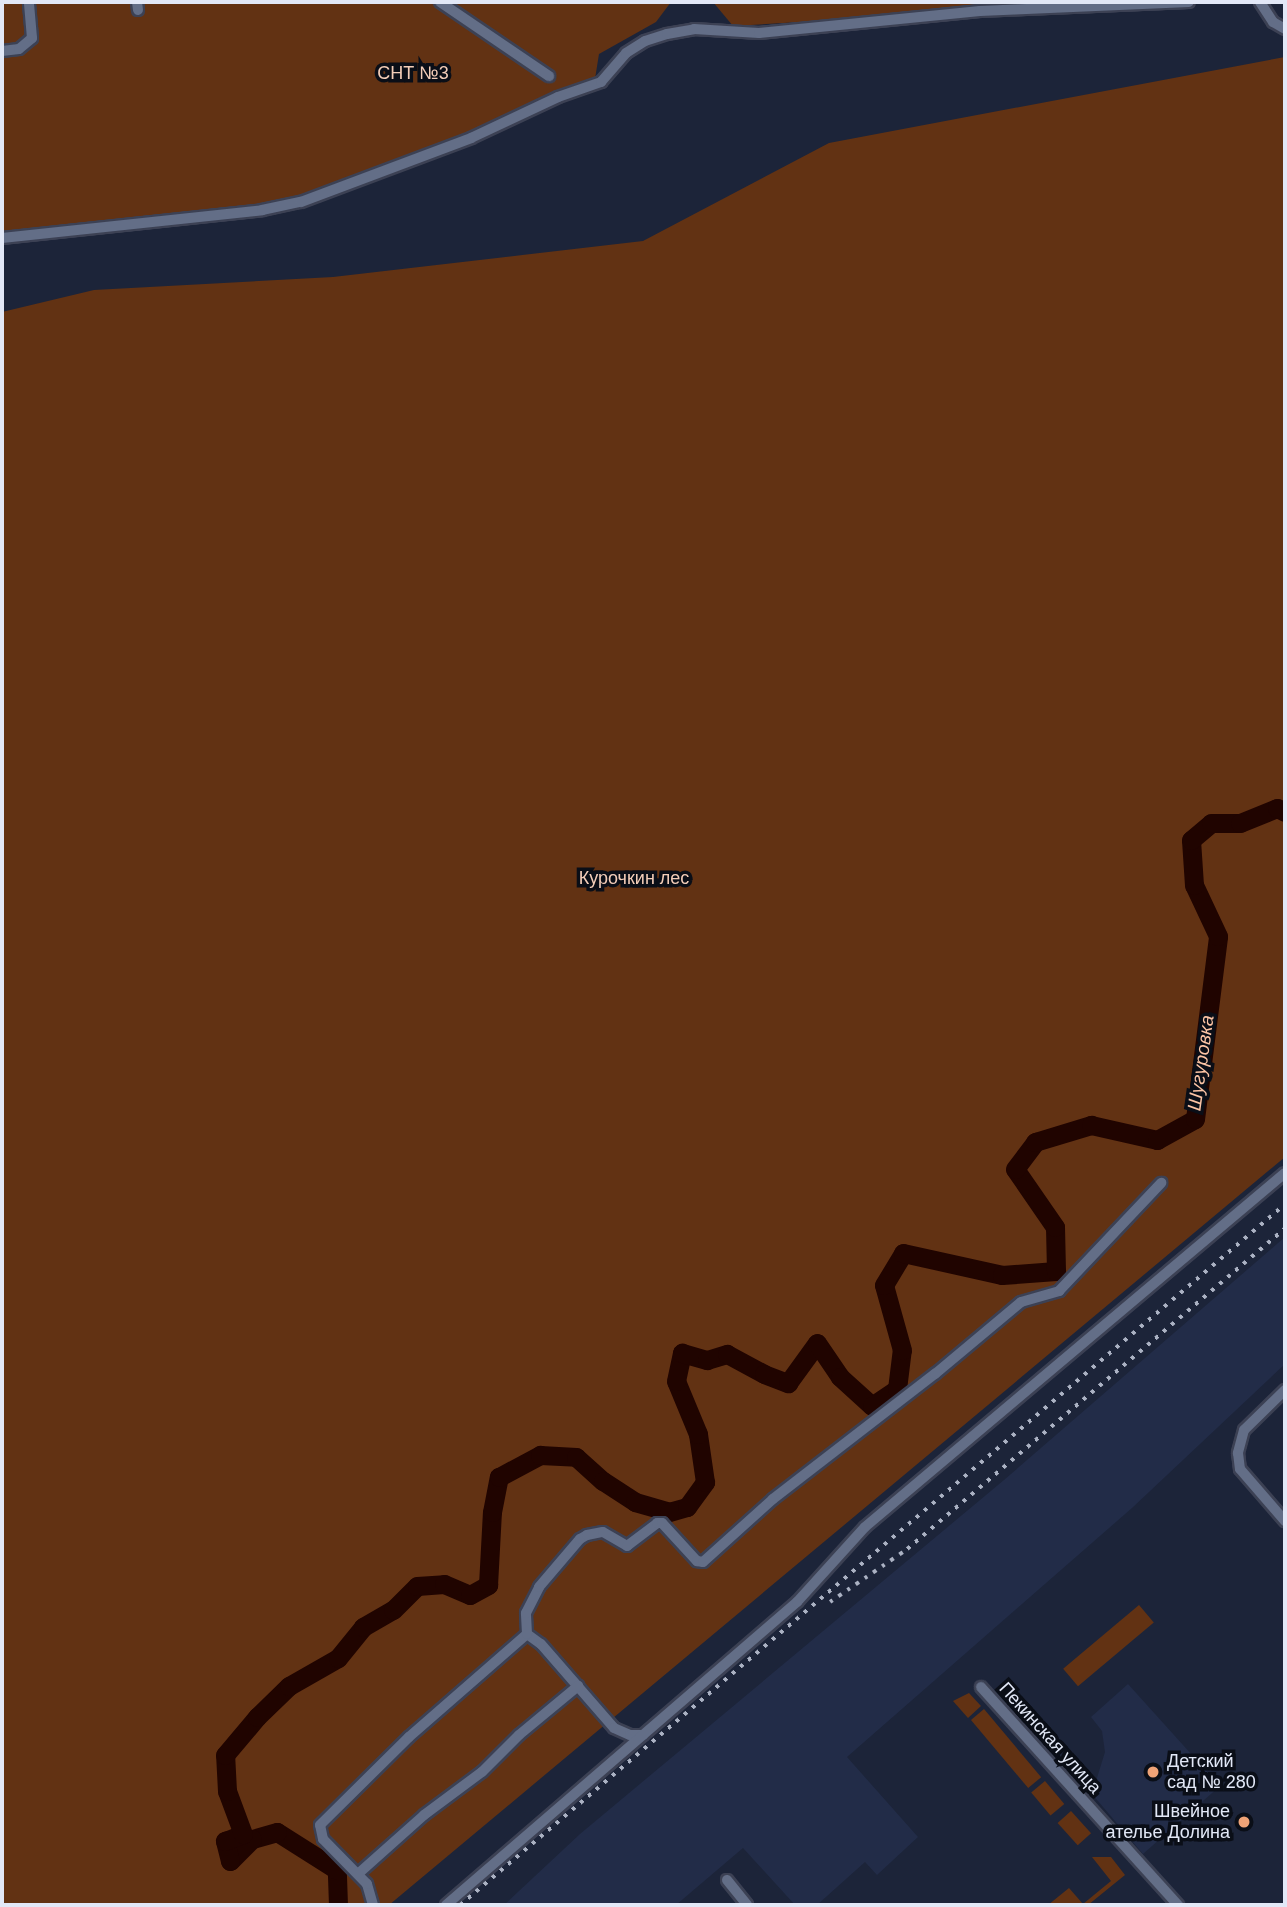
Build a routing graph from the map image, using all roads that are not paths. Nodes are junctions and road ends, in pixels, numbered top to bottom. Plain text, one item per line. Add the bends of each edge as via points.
1 (29, 2) edge
2 (440, 2) edge
3 (1188, 2) edge
4 (1260, 2) edge
5 (960, 7) edge
6 (1285, 29) edge
7 (2, 51) edge
8 (549, 76) dead end
9 (2, 238) edge
10 (1285, 1173) edge
11 (1161, 1183) dead end
12 (1285, 1390) edge
13 (1285, 1521) edge
14 (527, 1634) junction
15 (578, 1686) junction
16 (981, 1687) dead end
17 (643, 1735) junction
18 (359, 1873) junction
19 (727, 1880) dead end
20 (373, 1905) edge
21 (446, 1905) edge
22 (747, 1905) edge
23 (1178, 1905) edge

1 - 7 street via 32,38 19,49
2 - 8 street
3 - 5 street
4 - 6 street via 1273,22
5 - 9 street via 759,33 694,29 667,34 626,53 601,82 471,138 301,202
10 - 17 street via 865,1527 797,1602
11 - 14 street via 1059,1291 1021,1302 773,1499 703,1562 662,1523 627,1546 603,1532 580,1539 538,1587 526,1613
12 - 13 street via 1244,1430 1238,1453 1240,1469
14 - 15 street
14 - 18 street via 324,1819 323,1839
15 - 17 street via 614,1728
15 - 18 street
16 - 23 street, Пекинская улица
17 - 21 street
18 - 20 street
19 - 22 street

